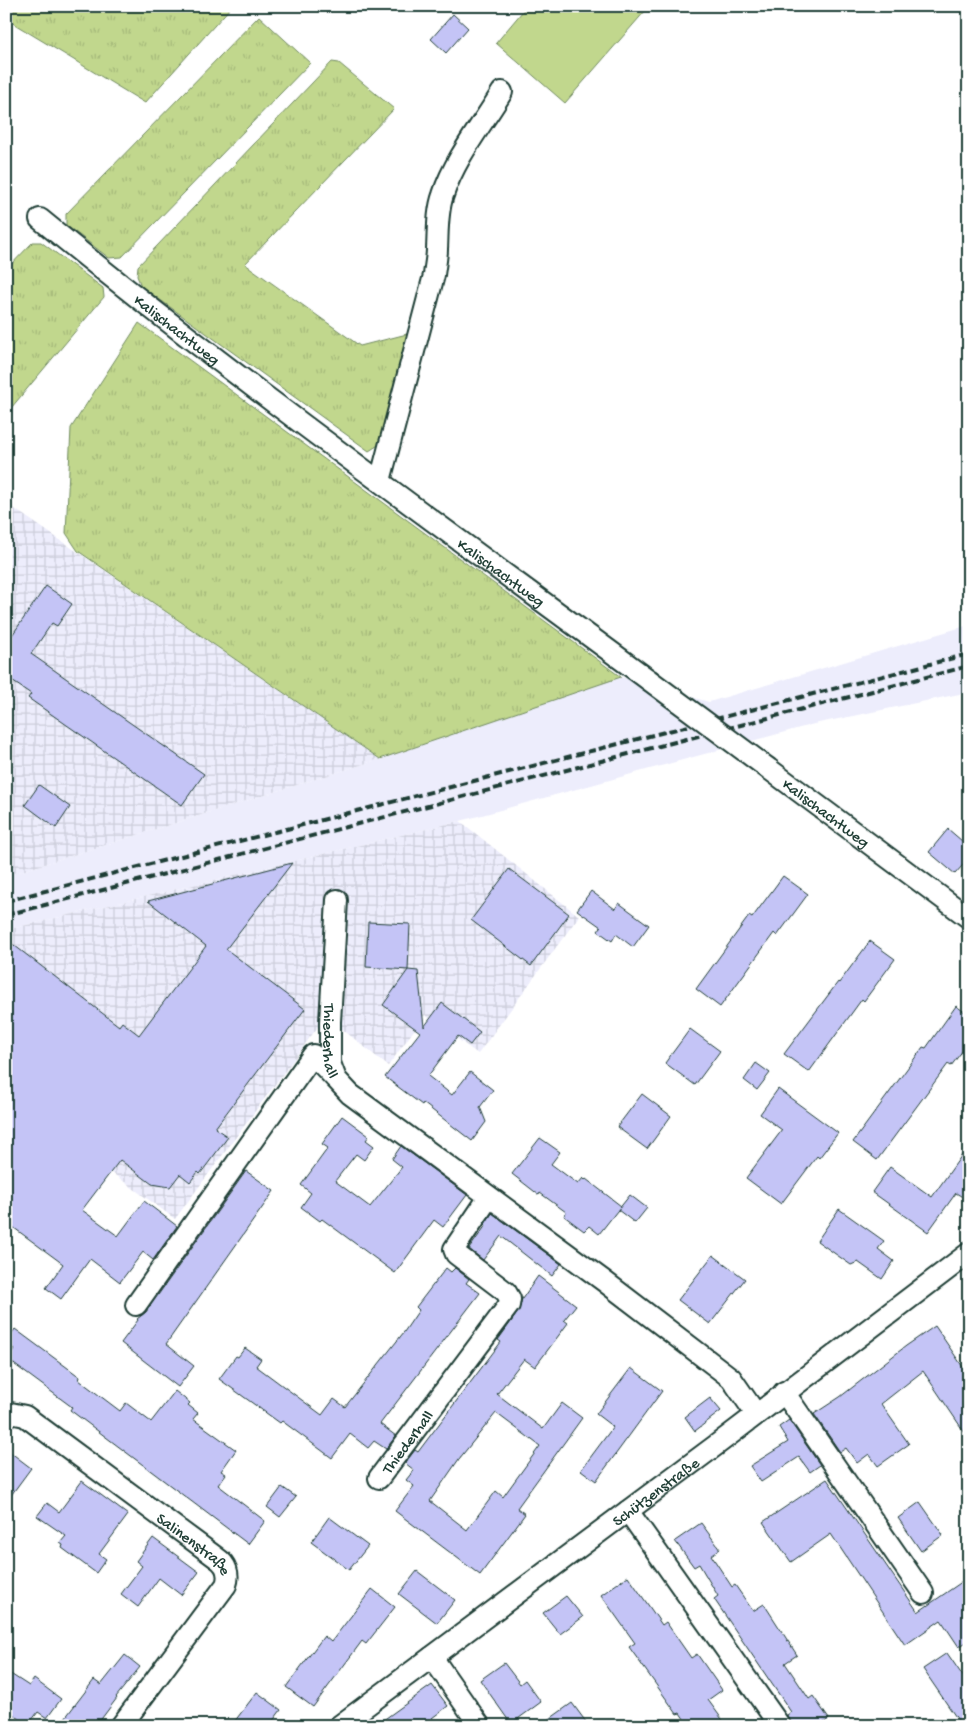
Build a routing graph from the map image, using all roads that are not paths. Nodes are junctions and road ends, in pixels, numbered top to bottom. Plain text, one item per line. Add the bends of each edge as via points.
1 (502, 92) dead end
2 (40, 219) dead end
3 (380, 481) junction
4 (337, 900) dead end
5 (969, 918) edge
6 (340, 1084) junction
7 (489, 1197) junction
8 (969, 1253) edge
9 (136, 1305) dead end
10 (784, 1392) junction
11 (6, 1412) edge
12 (756, 1414) junction
13 (379, 1478) dead end
14 (628, 1511) junction
15 (922, 1593) dead end
16 (432, 1657) junction
17 (120, 1726) edge
18 (340, 1726) edge
19 (480, 1726) edge
20 (780, 1726) edge

1 - 3 street via 467,146 443,196 434,275
2 - 3 street, Kalischachtweg via 124,288
3 - 5 street, Kalischachtweg, bridge
4 - 6 street, Thiederhall via 330,1063
6 - 7 street, Thiederhall
6 - 9 street via 313,1055
7 - 12 street, Thiederhall via 731,1378
7 - 13 street, Thiederhall via 454,1249 456,1254 506,1292 509,1305
8 - 10 street, Schützenstraße
10 - 12 street, Schützenstraße
10 - 15 street
11 - 17 street, Salinenstraße via 25,1416 224,1564 228,1576 226,1585
12 - 14 street, Schützenstraße
14 - 16 street, Schützenstraße
14 - 20 street
16 - 18 street, Schützenstraße
16 - 19 street

